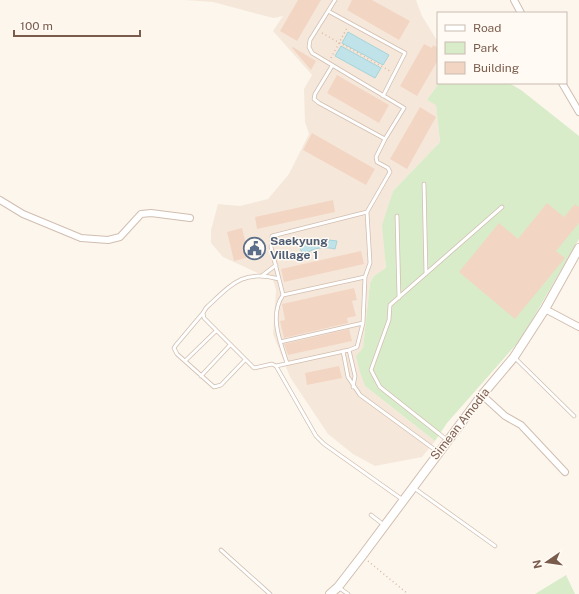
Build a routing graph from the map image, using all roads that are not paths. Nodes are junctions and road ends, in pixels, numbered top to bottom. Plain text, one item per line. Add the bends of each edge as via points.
1 (335, 0) edge
2 (514, 0) edge
3 (328, 11) junction
4 (521, 12) edge
5 (332, 66) junction
6 (563, 84) edge
7 (383, 96) junction
8 (579, 112) edge
9 (385, 139) junction
10 (424, 184) dead end
11 (0, 200) edge
12 (502, 207) dead end
13 (367, 212) junction
14 (397, 216) dead end
15 (190, 218) dead end
16 (579, 248) edge
17 (276, 265) junction
18 (426, 274) junction
19 (263, 275) junction
20 (365, 277) junction
21 (279, 279) junction
22 (283, 295) junction
23 (399, 298) junction
24 (545, 309) junction
25 (204, 314) junction
26 (363, 323) junction
27 (579, 326) edge
28 (216, 331) junction
29 (280, 342) junction
30 (230, 345) junction
31 (349, 350) junction
32 (343, 351) junction
33 (514, 357) junction
34 (245, 360) junction
35 (185, 361) junction
36 (286, 363) junction
37 (276, 366) junction
38 (201, 376) junction
39 (353, 387) junction
40 (482, 395) junction
41 (574, 416) dead end
42 (447, 440) junction
43 (438, 452) junction
44 (565, 472) dead end
45 (412, 487) junction
46 (403, 500) junction
47 (372, 515) dead end
48 (384, 525) junction
49 (495, 546) dead end
50 (221, 550) dead end
51 (338, 587) junction
52 (270, 594) edge
53 (330, 594) edge
54 (348, 594) edge

1 - 3 lane
2 - 4 street
3 - 5 lane via 310,40 309,47 312,53
3 - 7 lane via 406,53
5 - 7 lane
5 - 9 lane via 314,99
6 - 8 street
7 - 9 lane via 404,108
9 - 13 lane via 376,157 390,172
10 - 18 lane
11 - 15 street via 23,214 81,238 108,240 120,237 141,214
12 - 18 lane
13 - 17 lane via 272,236 271,247
13 - 20 lane via 370,263
14 - 23 lane
16 - 24 street, Simean Amodia
17 - 19 lane
17 - 21 lane
18 - 23 lane
19 - 21 lane
19 - 25 lane via 233,282 206,308
20 - 22 lane
20 - 26 lane
21 - 22 lane
22 - 29 lane via 278,311 276,334
23 - 42 lane via 390,306 389,320 371,370 380,387
24 - 27 street
24 - 33 street, Simean Amodia
25 - 28 lane via 204,318
25 - 35 lane via 174,348
26 - 29 lane
26 - 31 lane via 359,344
28 - 30 lane
28 - 35 lane
29 - 36 lane
30 - 34 lane
30 - 38 lane
31 - 32 lane
31 - 39 lane via 355,376
32 - 36 lane
32 - 39 lane via 348,377
33 - 40 street, Simean Amodia
33 - 41 lane
34 - 37 lane via 254,368 272,364
34 - 38 lane via 221,385 214,387
35 - 38 lane
36 - 37 lane
37 - 46 lane via 316,436 334,452
39 - 43 lane via 360,395
40 - 42 street, Simean Amodia
40 - 44 street via 505,416 521,425
42 - 43 street, Simean Amodia
43 - 45 street, Simean Amodia
45 - 46 street, Simean Amodia
45 - 49 lane
46 - 48 street, Simean Amodia
47 - 48 lane
48 - 51 street, Simean Amodia
50 - 52 lane
51 - 53 street, Simean Amodia
51 - 54 lane

